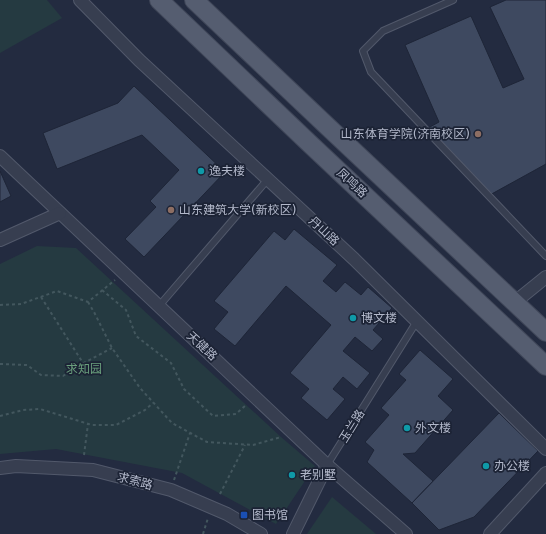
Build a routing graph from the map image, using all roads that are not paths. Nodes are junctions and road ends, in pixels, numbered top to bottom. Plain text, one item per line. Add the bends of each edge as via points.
1 (80, 0) edge
2 (159, 0) edge
3 (194, 0) edge
4 (454, 0) edge
5 (0, 156) edge
6 (268, 179) junction
7 (60, 213) junction
8 (0, 240) edge
9 (546, 256) edge
10 (546, 277) edge
11 (515, 302) junction
12 (159, 306) junction
13 (417, 321) junction
14 (546, 332) edge
15 (546, 366) edge
16 (546, 449) edge
17 (327, 465) junction
18 (0, 468) edge
19 (546, 473) edge
20 (261, 534) edge
21 (293, 534) edge
22 (406, 534) edge
23 (490, 534) edge

1 - 6 street, 丹山路 via 139,60
2 - 15 main road, 凤鸣路
3 - 11 main road, 凤鸣路
4 - 9 lane via 383,31 364,51 372,72
5 - 7 street, 天健路
6 - 12 lane
6 - 13 street, 丹山路
7 - 8 street
7 - 12 street, 天健路
10 - 11 street
11 - 14 main road, 凤鸣路
12 - 17 street, 天健路
13 - 16 street, 丹山路
13 - 17 lane, 玉兰路
17 - 21 street, 玉兰路
17 - 22 street, 天健路
18 - 20 street, 求索路 via 16,466 94,470 171,490 227,514
19 - 23 street

